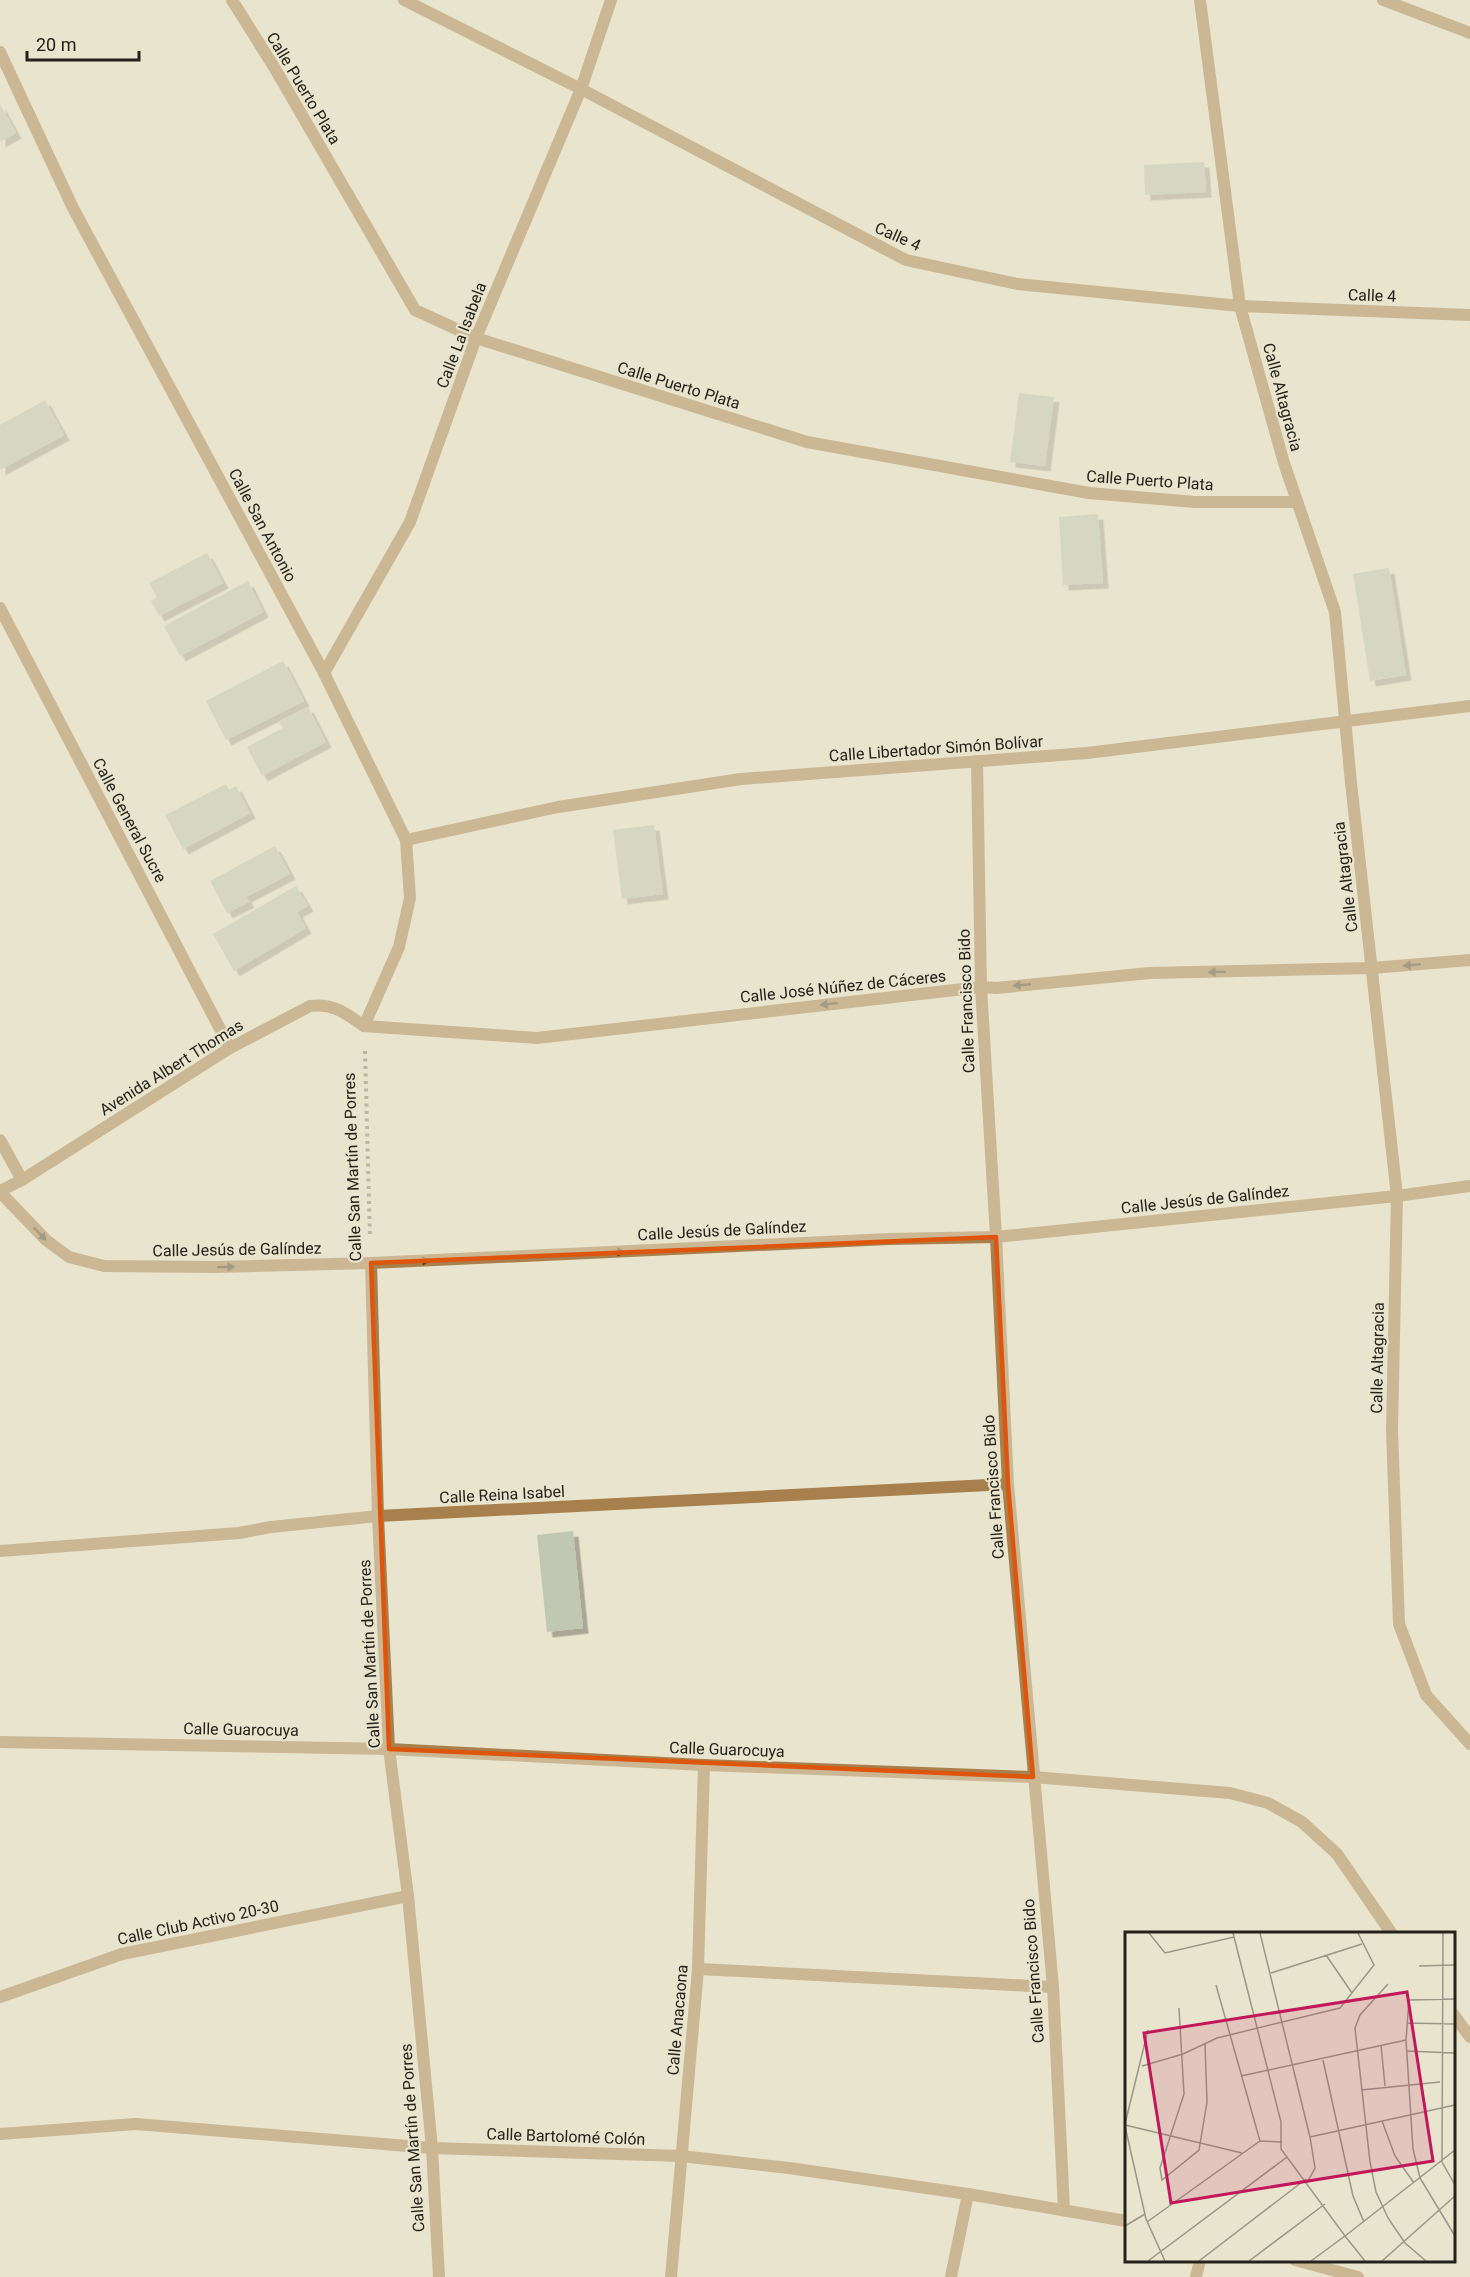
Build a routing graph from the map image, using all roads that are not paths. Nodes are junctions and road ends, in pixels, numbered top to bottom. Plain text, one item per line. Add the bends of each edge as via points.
1 (232, 0) edge
2 (404, 0) edge
3 (611, 0) edge
4 (1200, 0) edge
5 (1383, 0) edge
6 (1470, 33) edge
7 (0, 52) edge
8 (582, 89) junction
9 (1240, 306) junction
10 (1470, 315) edge
11 (476, 338) junction
12 (1297, 502) junction
13 (0, 608) edge
14 (324, 673) junction
15 (1470, 706) edge
16 (1345, 721) junction
17 (977, 761) junction
18 (406, 840) junction
19 (1470, 960) edge
20 (1372, 968) junction
21 (981, 987) junction
22 (364, 1026) junction
23 (230, 1048) junction
24 (0, 1140) edge
25 (22, 1180) junction
26 (1470, 1186) edge
27 (0, 1191) edge
28 (1397, 1196) junction
29 (996, 1238) junction
30 (371, 1263) junction
31 (1008, 1484) junction
32 (378, 1516) junction
33 (0, 1551) edge
34 (0, 1742) edge
35 (1470, 1744) edge
36 (389, 1749) junction
37 (704, 1765) junction
38 (1033, 1777) junction
39 (408, 1896) junction
40 (1391, 1932) edge
41 (698, 1969) junction
42 (1053, 1987) junction
43 (0, 1997) edge
44 (1455, 2016) edge
45 (1470, 2037) edge
46 (0, 2134) edge
47 (432, 2148) junction
48 (681, 2156) junction
49 (968, 2194) junction
50 (1064, 2209) junction
51 (1125, 2222) edge
52 (1200, 2262) edge
53 (1302, 2262) edge
54 (439, 2277) edge
55 (671, 2277) edge
56 (951, 2277) edge
57 (1196, 2277) edge
58 (1358, 2277) edge

1 - 11 street, Calle Puerto Plata via 415,310
2 - 8 street, Calle 4
3 - 8 street, Calle La Isabela
4 - 9 street, Calle Altagracia
5 - 6 street
7 - 14 street, Calle San Antonio via 73,208
8 - 9 street, Calle 4 via 906,260 1017,284
8 - 11 street, Calle La Isabela
9 - 10 street, Calle 4
9 - 12 street, Calle Altagracia
11 - 12 street, Calle Puerto Plata via 807,442 1089,493 1195,502
11 - 14 street, Calle La Isabela via 410,522
12 - 16 street, Calle Altagracia via 1335,612
13 - 23 street, Calle General Sucre
14 - 18 street, Calle San Antonio
15 - 16 street, Calle Libertador Simón Bolívar
16 - 17 street, Calle Libertador Simón Bolívar via 1087,753
16 - 20 street, Calle Altagracia
17 - 18 street, Calle Libertador Simón Bolívar via 741,779 558,807
17 - 21 street, Calle Francisco Bido
18 - 22 street, Calle San Antonio via 410,898 399,947
19 -> 20 street, Calle José Núñez de Cáceres
20 -> 21 street, Calle José Núñez de Cáceres via 1150,973
20 - 28 street, Calle Altagracia
21 -> 22 street, Calle José Núñez de Cáceres via 537,1038
21 - 29 street, Calle Francisco Bido
22 - 23 street, Avenida Albert Thomas via 324,1004 310,1006
23 - 25 street, Avenida Albert Thomas
24 - 25 street
25 - 27 street, Avenida Albert Thomas
26 - 28 street, Calle Jesús de Galíndez
27 -> 30 street, Calle Jesús de Galíndez via 46,1240 69,1257 104,1266
28 - 29 street, Calle Jesús de Galíndez
28 - 35 street, Calle Altagracia via 1392,1430 1399,1624 1426,1695
30 -> 29 street, Calle Jesús de Galíndez
29 - 31 street, Calle Francisco Bido
30 - 32 street, Calle San Martín de Porres
31 - 32 street, Calle Reina Isabel
31 - 38 street, Calle Francisco Bido
32 - 33 street, Calle Reina Isabel via 239,1533
32 - 36 street, Calle San Martín de Porres
34 - 36 street, Calle Guarocuya
36 - 37 street, Calle Guarocuya
36 - 39 street, Calle San Martín de Porres
37 - 38 street, Calle Guarocuya
37 - 41 street, Calle Anacaona
38 - 40 street, Calle Guarocuya via 1230,1793 1268,1803 1302,1822 1337,1854
38 - 42 street, Calle Francisco Bido
39 - 43 street, Calle Club Activo 20-30 via 122,1954
39 - 47 street, Calle San Martín de Porres
41 - 42 street
41 - 48 street, Calle Anacaona
42 - 50 street, Calle Francisco Bido
44 - 45 street
46 - 47 street, Calle Bartolomé Colón via 136,2124
47 - 48 street, Calle Bartolomé Colón
47 - 54 street, Calle San Martín de Porres
48 - 49 street, Calle Bartolomé Colón
48 - 55 street, Calle Anacaona
49 - 50 street, Calle Bartolomé Colón
49 - 56 street
50 - 51 street, Calle Bartolomé Colón
52 - 57 street
53 - 58 street

